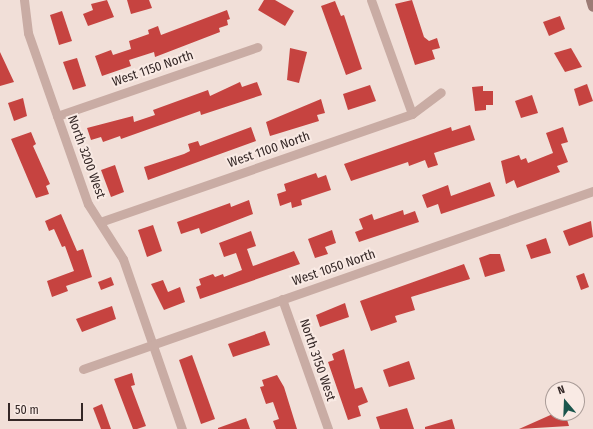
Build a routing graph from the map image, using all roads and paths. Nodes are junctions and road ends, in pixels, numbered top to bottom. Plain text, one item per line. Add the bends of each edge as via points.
1 (24, 0) edge
2 (371, 0) edge
3 (591, 0) edge
4 (593, 7) edge
5 (257, 47) dead end
6 (440, 92) dead end
7 (412, 114) junction
8 (57, 116) junction
9 (593, 191) edge
10 (100, 222) junction
11 (282, 299) junction
12 (152, 344) junction
13 (83, 369) dead end
14 (182, 429) edge
15 (328, 429) edge

1 - 8 street, North 3200 West via 28,32
2 - 7 street
3 - 4 main road
5 - 8 street, West 1150 North
6 - 7 street, West 1100 North
7 - 10 street, West 1100 North
8 - 10 street, North 3200 West via 88,204
9 - 11 street, West 1050 North
10 - 12 street, North 3200 West via 123,259
11 - 12 street, West 1050 North
11 - 15 street, North 3150 West
12 - 13 street, West 1050 North
12 - 14 street, North 3200 West

